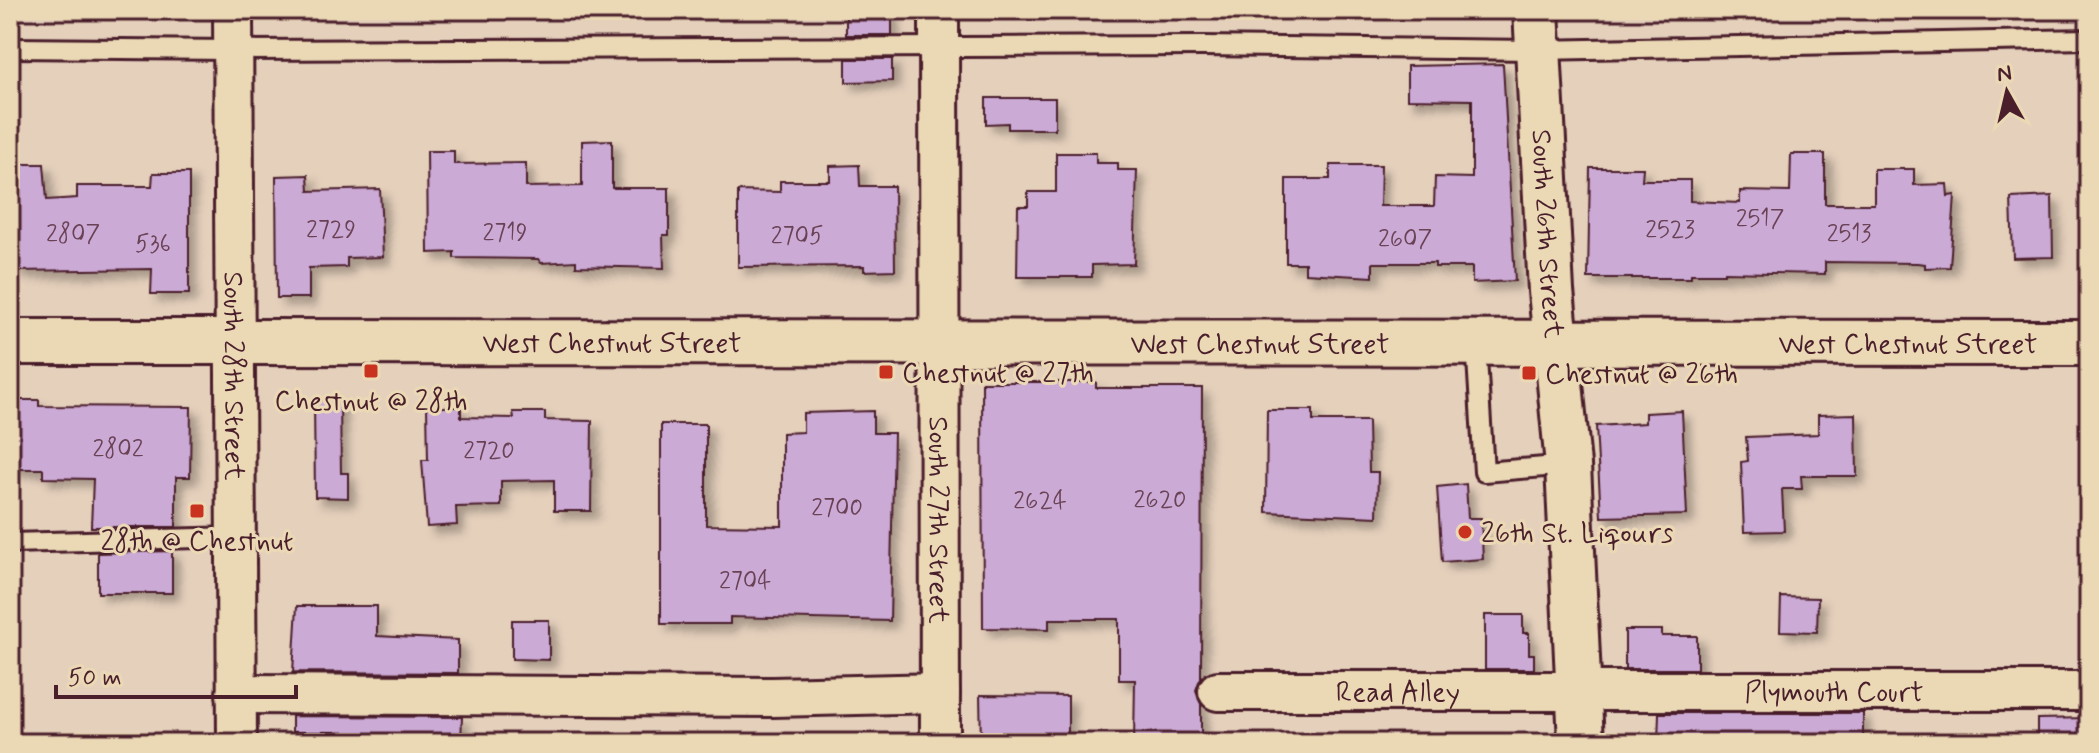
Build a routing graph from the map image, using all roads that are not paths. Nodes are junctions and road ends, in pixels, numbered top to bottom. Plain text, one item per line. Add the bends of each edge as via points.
1 (233, 10) edge
2 (939, 28) edge
3 (1537, 30) edge
4 (2089, 39) edge
5 (10, 48) edge
6 (232, 50) junction
7 (10, 342) edge
8 (237, 342) junction
9 (1476, 342) junction
10 (939, 343) junction
11 (2089, 343) edge
12 (1557, 344) junction
13 (1568, 465) junction
14 (236, 537) junction
15 (10, 543) edge
16 (1578, 690) junction
17 (1218, 691) dead end
18 (2089, 691) edge
19 (940, 693) junction
20 (236, 694) junction
21 (237, 743) edge
22 (940, 743) edge
23 (1581, 743) edge

1 - 6 street, South 28th Street
2 - 3 lane
2 - 6 lane
2 - 10 street, South 27th Street
3 - 4 lane
3 - 12 main road, South 26th Street
5 - 6 lane
6 - 8 street, South 28th Street
7 - 8 main road, West Chestnut Street
8 - 10 main road, West Chestnut Street
8 - 14 street, South 28th Street
9 - 10 main road, West Chestnut Street
9 - 12 main road, West Chestnut Street
9 - 13 lane via 1484,472
10 - 19 street, South 27th Street
11 - 12 main road, West Chestnut Street
12 - 13 main road, South 26th Street
13 - 16 main road, South 26th Street
14 - 15 lane
14 - 20 street, South 28th Street
16 - 17 street, Read Alley
16 - 18 street, Plymouth Court
16 - 23 main road, South 26th Street
19 - 20 street
19 - 22 street, South 27th Street
20 - 21 street, South 28th Street

